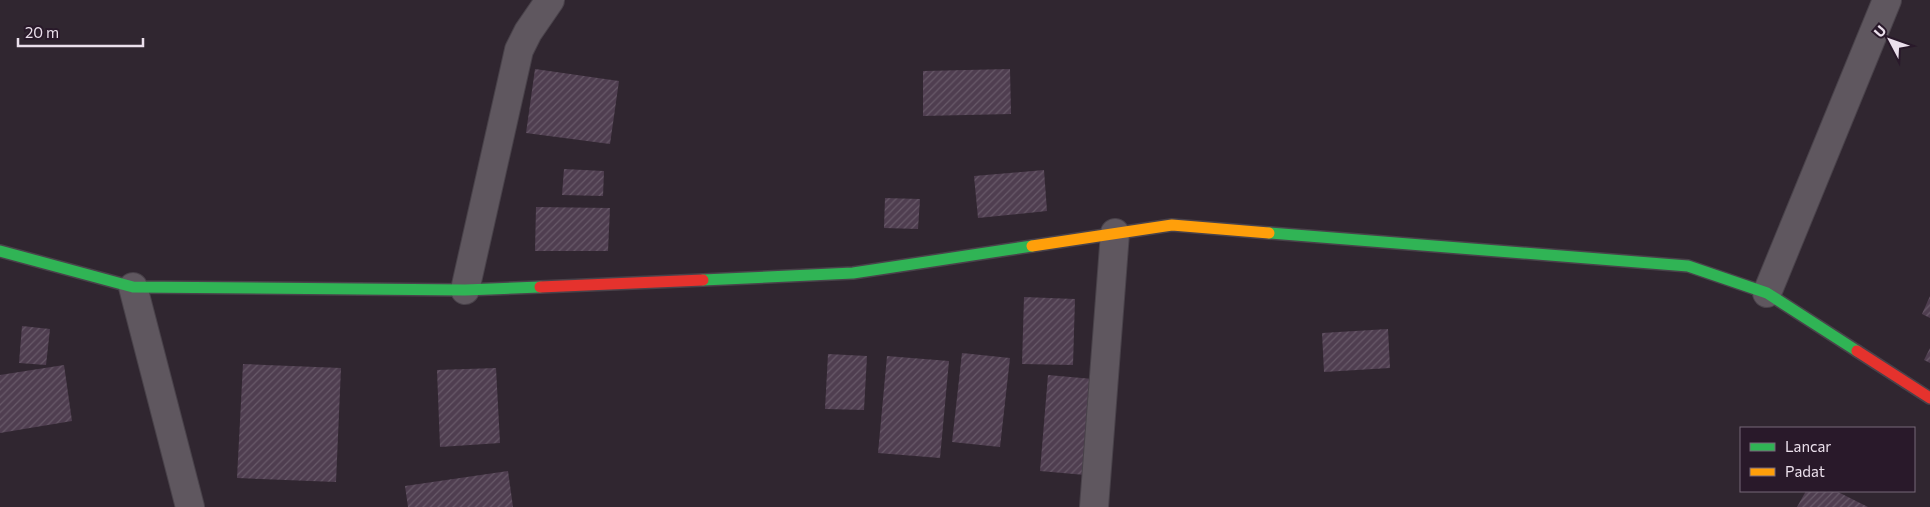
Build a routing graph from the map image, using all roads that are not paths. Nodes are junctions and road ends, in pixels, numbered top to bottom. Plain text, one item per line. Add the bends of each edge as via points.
1 (550, 0) edge
2 (1887, 0) edge
3 (1115, 233) junction
4 (0, 251) edge
5 (132, 287) junction
6 (464, 290) junction
7 (1767, 293) junction
8 (1930, 398) edge
9 (190, 507) edge
10 (1094, 507) edge

1 - 6 street via 519,50
2 - 7 street
3 - 6 street via 852,273
3 - 7 street via 1172,225 1688,266
3 - 10 street
4 - 5 street
5 - 6 street
5 - 9 street
7 - 8 street

